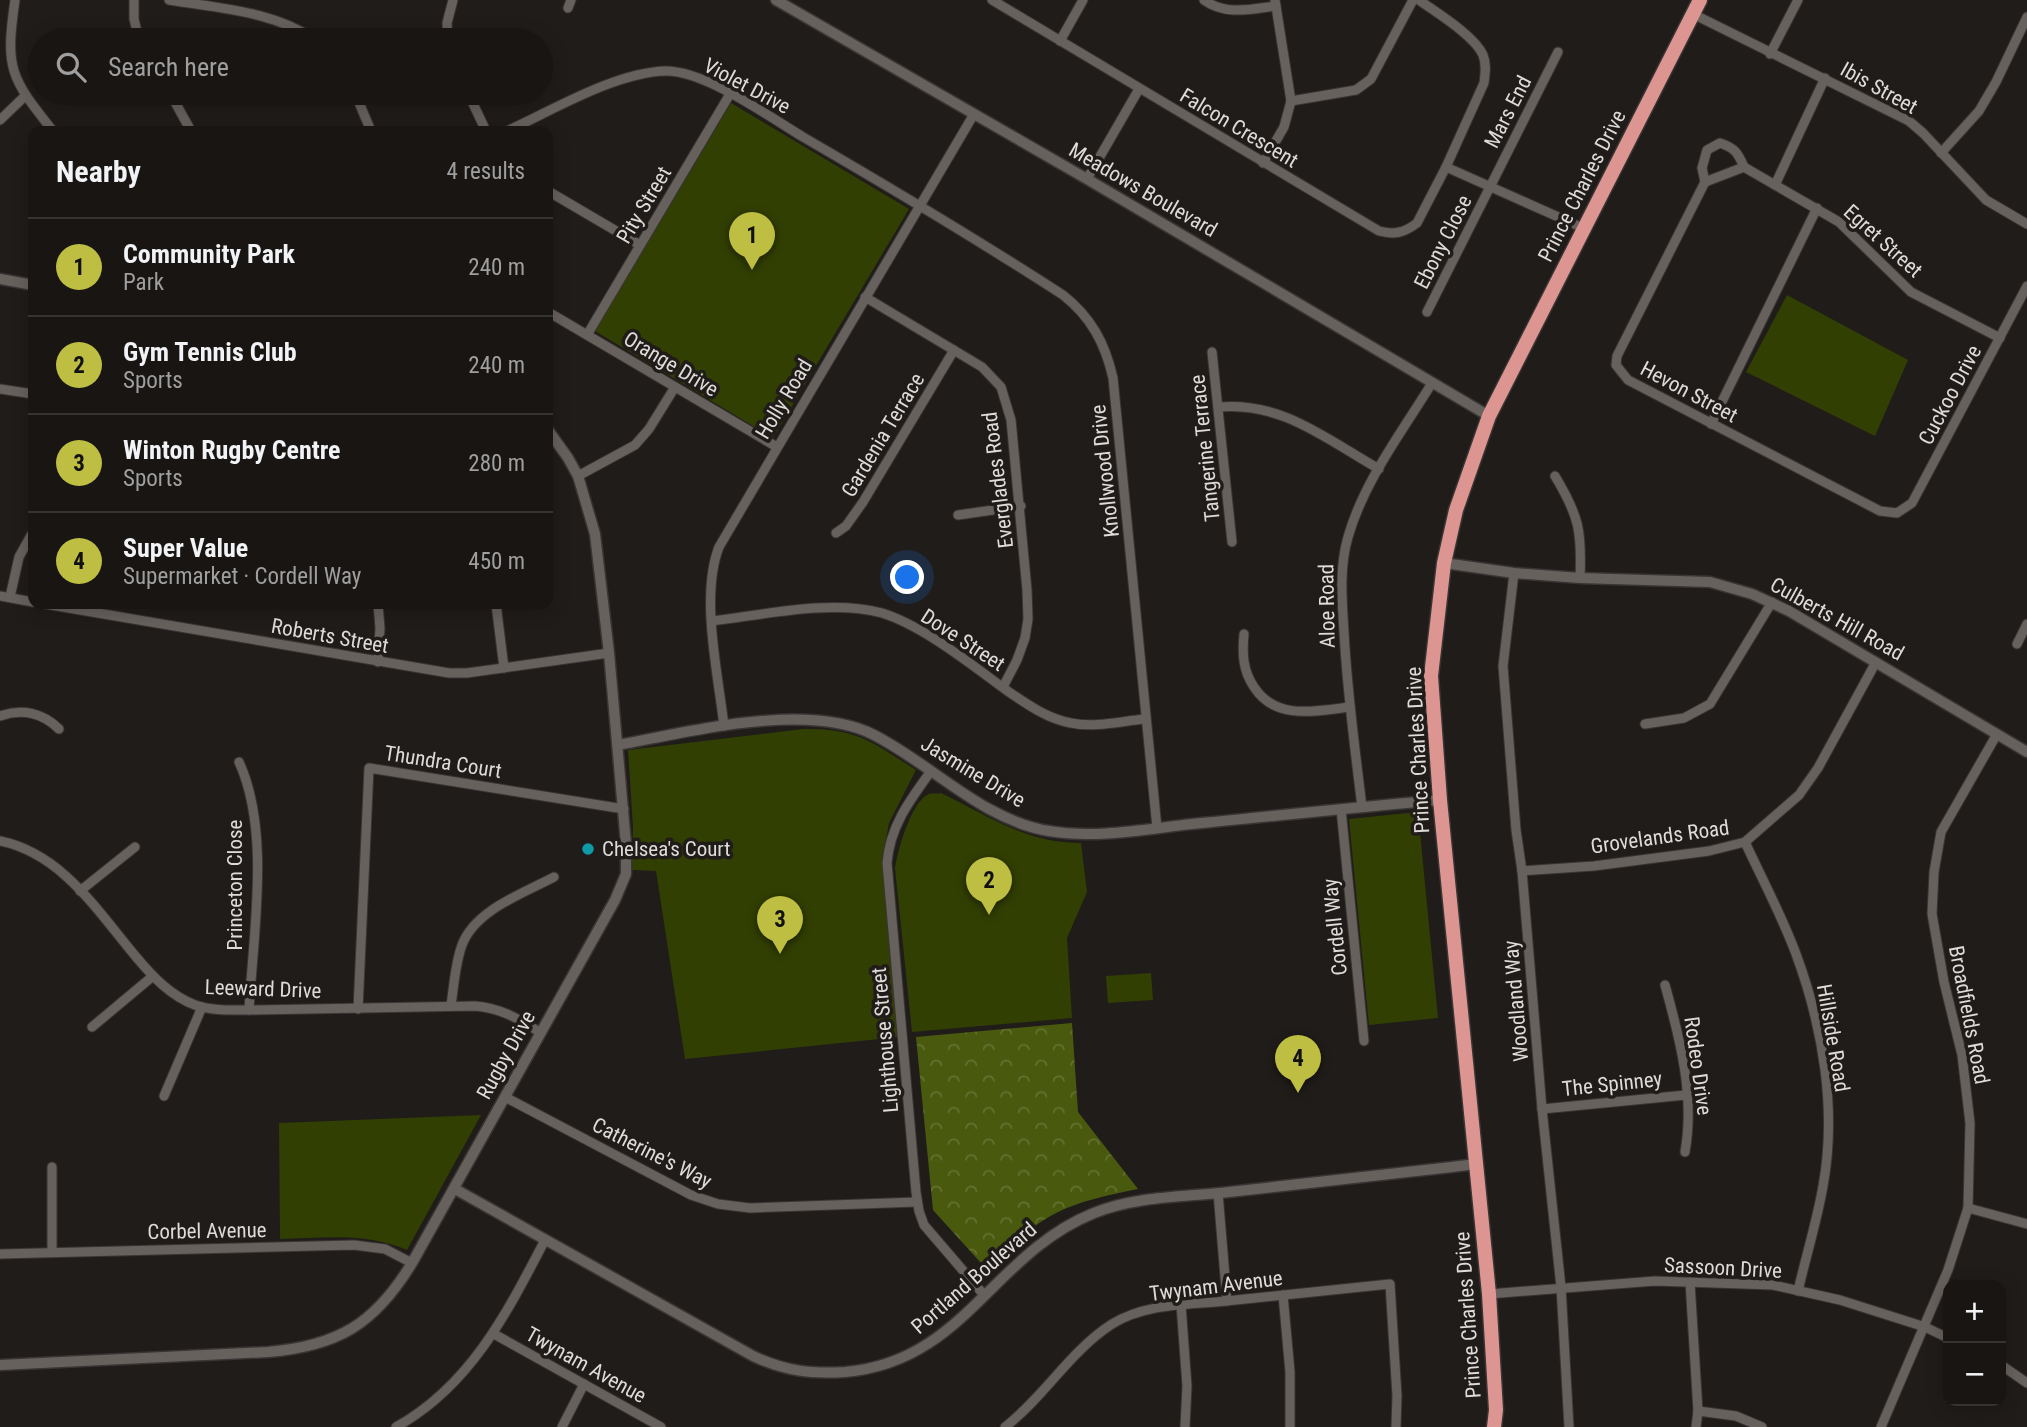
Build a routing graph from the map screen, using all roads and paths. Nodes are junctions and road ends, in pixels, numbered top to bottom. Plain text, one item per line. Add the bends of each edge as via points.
1 (15, 0) edge
2 (134, 0) edge
3 (169, 0) edge
4 (453, 0) edge
5 (776, 0) edge
6 (992, 0) edge
7 (1083, 0) edge
8 (1204, 0) edge
9 (1413, 0) edge
10 (1419, 0) edge
11 (1700, 0) edge
12 (1798, 0) edge
13 (1276, 3) edge
14 (222, 5) edge
15 (1693, 14) junction
16 (2027, 17) edge
17 (136, 28) edge
18 (294, 28) edge
19 (447, 28) edge
20 (1060, 41) junction
21 (1558, 52) dead end
22 (1770, 54) junction
23 (1825, 78) junction
24 (1139, 89) junction
25 (730, 94) junction
26 (25, 96) junction
27 (28, 100) edge
28 (1291, 101) junction
29 (32, 105) edge
30 (177, 105) edge
31 (360, 105) edge
32 (474, 105) edge
33 (974, 114) junction
34 (0, 120) edge
35 (48, 126) edge
36 (188, 126) edge
37 (369, 126) edge
38 (484, 126) edge
39 (518, 126) edge
40 (1941, 153) junction
41 (1263, 163) junction
42 (1446, 167) junction
43 (1744, 167) junction
44 (1087, 179) junction
45 (1705, 182) junction
46 (1775, 185) junction
47 (1490, 187) junction
48 (553, 194) edge
49 (919, 205) junction
50 (1817, 208) junction
51 (2027, 224) edge
52 (1583, 228) junction
53 (640, 245) junction
54 (0, 279) edge
55 (28, 284) edge
56 (2027, 286) edge
57 (865, 297) junction
58 (1427, 313) dead end
59 (553, 315) edge
60 (587, 335) junction
61 (2000, 338) junction
62 (954, 350) junction
63 (1212, 352) dead end
64 (1432, 383) junction
65 (675, 387) junction
66 (0, 389) edge
67 (28, 393) edge
68 (1218, 407) junction
69 (1489, 416) junction
70 (1711, 424) junction
71 (553, 437) edge
72 (777, 447) junction
73 (1379, 469) junction
74 (578, 476) junction
75 (1555, 476) dead end
76 (1021, 506) junction
77 (1897, 513) joint
78 (958, 515) dead end
79 (836, 533) dead end
80 (28, 541) edge
81 (1233, 542) dead end
82 (1444, 563) junction
83 (1514, 573) junction
84 (1580, 578) junction
85 (5, 597) edge
86 (28, 601) edge
87 (1772, 603) junction
88 (75, 609) edge
89 (378, 609) edge
90 (497, 609) edge
91 (712, 621) junction
92 (2027, 624) edge
93 (1244, 634) dead end
94 (2017, 644) dead end
95 (609, 653) junction
96 (378, 662) junction
97 (1876, 662) junction
98 (503, 667) junction
99 (1003, 687) junction
100 (1350, 707) junction
101 (0, 716) edge
102 (1145, 719) junction
103 (1645, 724) dead end
104 (724, 726) junction
105 (59, 729) dead end
106 (1997, 734) junction
107 (618, 745) junction
108 (2027, 752) edge
109 (239, 762) dead end
110 (931, 771) junction
111 (1440, 800) junction
112 (1362, 807) junction
113 (624, 809) junction
114 (1341, 809) junction
115 (1157, 828) junction
116 (0, 841) edge
117 (1745, 842) junction
118 (135, 847) dead end
119 (1522, 871) junction
120 (554, 877) dead end
121 (80, 891) junction
122 (153, 976) junction
123 (1665, 985) dead end
124 (451, 1005) junction
125 (202, 1007) junction
126 (358, 1009) junction
127 (249, 1010) junction
128 (92, 1027) dead end
129 (541, 1033) junction
130 (1364, 1041) dead end
131 (1685, 1095) junction
132 (164, 1096) dead end
133 (505, 1097) junction
134 (1542, 1109) junction
135 (1685, 1152) dead end
136 (1476, 1164) junction
137 (52, 1167) dead end
138 (455, 1189) junction
139 (1218, 1193) junction
140 (917, 1202) junction
141 (1968, 1208) junction
142 (2027, 1224) edge
143 (545, 1240) junction
144 (52, 1252) junction
145 (0, 1254) edge
146 (412, 1263) junction
147 (1690, 1282) junction
148 (1561, 1287) junction
149 (1798, 1291) junction
150 (1489, 1294) junction
151 (1283, 1295) junction
152 (984, 1296) junction
153 (1227, 1301) junction
154 (1181, 1305) junction
155 (1925, 1327) junction
156 (494, 1334) junction
157 (1943, 1336) edge
158 (0, 1365) edge
159 (2006, 1368) edge
160 (2027, 1382) edge
161 (584, 1384) junction
162 (1698, 1411) junction
163 (396, 1427) edge
164 (562, 1427) edge
165 (661, 1427) edge
166 (1005, 1427) edge
167 (1185, 1427) edge
168 (1290, 1427) edge
169 (1396, 1427) edge
170 (1494, 1427) edge
171 (1569, 1427) edge
172 (1696, 1427) edge
173 (1762, 1427) edge
174 (1881, 1427) edge

1 - 26 street via 10,51
2 - 17 street
3 - 14 street
4 - 19 street
5 - 33 street, Meadows Boulevard
6 - 20 street, Falcon Crescent
7 - 20 street
8 - 13 street via 1234,11
9 - 28 street via 1364,85
10 - 42 street via 1476,44 1486,69
11 - 15 highway, Prince Charles Drive
12 - 22 street
13 - 28 street
14 - 18 street
15 - 22 street, Ibis Street
15 - 52 highway, Prince Charles Drive
16 - 40 street via 1979,111
20 - 24 street, Falcon Crescent
21 - 47 street, Mars End
22 - 23 street, Ibis Street
23 - 40 street, Ibis Street via 1909,121
23 - 46 street
24 - 41 street, Falcon Crescent
24 - 44 street
25 - 39 street, Violet Drive via 689,74 644,73
25 - 49 street, Violet Drive
25 - 53 street, Pity Street
26 - 27 street
26 - 34 street
28 - 41 street via 1284,127
29 - 35 street
30 - 36 street
31 - 37 street
32 - 38 street
33 - 44 street, Meadows Boulevard
33 - 49 street, Holly Road
40 - 51 street, Ibis Street via 1986,200
41 - 42 street, Falcon Crescent via 1388,234 1417,223
42 - 47 street
43 - 45 street
43 - 45 street, Hevon Street via 1736,150 1713,145 1703,159
43 - 46 street, Egret Street
44 - 64 street, Meadows Boulevard
45 - 70 street, Hevon Street via 1616,365 1628,380
46 - 50 street, Egret Street
47 - 52 street
47 - 58 street, Ebony Close
48 - 53 street
49 - 57 street, Holly Road
49 - 102 street, Knollwood Drive via 1071,302 1090,321 1103,344 1114,391
50 - 61 street, Egret Street via 1839,222 1911,292
50 - 70 street
52 - 69 highway, Prince Charles Drive
53 - 60 street, Pity Street
54 - 55 street
56 - 61 street, Cuckoo Drive
57 - 62 street, Everglades Road
57 - 72 street, Holly Road
59 - 60 street, Orange Drive
60 - 65 street, Orange Drive
61 - 77 street, Cuckoo Drive via 1912,503
62 - 76 street, Everglades Road via 988,372 1003,392 1013,429
62 - 79 street, Gardenia Terrace via 863,502
63 - 68 street, Tangerine Terrace
64 - 69 street, Meadows Boulevard
64 - 73 street, Aloe Road
65 - 72 street, Orange Drive
65 - 74 street via 635,445
66 - 67 street
68 - 73 street via 1257,407 1282,414
68 - 81 street, Tangerine Terrace
69 - 82 highway, Prince Charles Drive via 1456,510
70 - 77 street, Hevon Street via 1880,511
71 - 74 street, Rugby Drive
72 - 91 street, Holly Road via 715,556 709,586
73 - 100 street, Aloe Road via 1351,527 1342,569
74 - 95 street, Rugby Drive via 595,534
75 - 84 street via 1574,508 1582,545
76 - 78 street
76 - 99 street, Everglades Road via 1028,619 1022,649
80 - 85 street
82 - 83 street, Culberts Hill Road
82 - 111 highway, Prince Charles Drive via 1432,676
83 - 84 street, Culberts Hill Road
83 - 119 street, Woodland Way via 1503,666
84 - 87 street, Culberts Hill Road via 1710,582
85 - 86 street
87 - 97 street, Culberts Hill Road
87 - 103 street via 1710,704 1684,718
88 - 96 street, Roberts Street
89 - 96 street
90 - 98 street
91 - 99 street, Dove Street via 843,608 870,610 916,629
91 - 104 street, Holly Road
92 - 94 street
93 - 100 street via 1245,667 1267,702 1305,712
95 - 98 street, Roberts Street
95 - 107 street, Rugby Drive
96 - 98 street, Roberts Street via 458,674
97 - 106 street, Culberts Hill Road
97 - 117 street, Grovelands Road via 1799,795
99 - 102 street, Dove Street via 1067,723
100 - 112 street, Aloe Road
101 - 105 street via 35,714
102 - 115 street, Knollwood Drive
104 - 107 street, Jasmine Drive
104 - 110 street, Jasmine Drive via 808,720 846,724 884,740
106 - 108 street, Culberts Hill Road
106 - 141 street, Broadfields Road via 1941,832 1934,872 1932,914 1962,1055 1970,1123
107 - 113 street, Rugby Drive
109 - 127 street, Princeton Close via 251,794 257,846
110 - 115 street, Jasmine Drive via 997,813 1034,828 1082,834
110 - 140 street, Lighthouse Street via 898,819 887,863
111 - 112 street, Jasmine Drive
111 - 136 highway, Prince Charles Drive
112 - 114 street, Jasmine Drive
113 - 126 street, Thundra Court via 369,768
113 - 129 street, Rugby Drive via 624,882
114 - 115 street, Jasmine Drive
114 - 130 street, Cordell Way
116 - 121 street, Leeward Drive via 44,858
117 - 119 street, Grovelands Road via 1594,866
117 - 149 street, Hillside Road via 1796,953 1825,1068 1829,1132 1823,1186
118 - 121 street
119 - 134 street, Woodland Way
120 - 124 street via 490,913 473,928 461,948
121 - 122 street, Leeward Drive
122 - 125 street, Leeward Drive via 175,995
122 - 128 street
123 - 131 street, Rodeo Drive via 1679,1034
124 - 126 street, Leeward Drive
124 - 129 street, Leeward Drive via 497,1009
125 - 127 street, Leeward Drive
125 - 132 street
126 - 127 street, Leeward Drive
129 - 133 street, Rugby Drive
131 - 134 street, The Spinney
131 - 135 street, Rodeo Drive via 1689,1126
133 - 138 street, Rugby Drive
133 - 140 street, Catherine's Way via 691,1195 718,1204 750,1208
134 - 148 street, Woodland Way
136 - 139 street, Portland Boulevard
136 - 150 highway, Prince Charles Drive
137 - 144 street
138 - 143 street, Portland Boulevard
138 - 146 street, Rugby Drive
139 - 152 street, Portland Boulevard via 1134,1203 1092,1214 1032,1250
139 - 153 street
140 - 152 street, Lighthouse Street via 924,1225
141 - 142 street
141 - 155 street, Broadfields Road
143 - 152 street, Portland Boulevard via 733,1345 793,1371 848,1371 886,1365 947,1332
143 - 156 street
144 - 145 street, Corbel Avenue
144 - 146 street, Corbel Avenue via 354,1245 386,1249
146 - 158 street, Rugby Drive via 389,1296 362,1321 307,1348
147 - 148 street, Sassoon Drive
147 - 149 street, Sassoon Drive via 1773,1285
147 - 162 street
148 - 150 street, Sassoon Drive
148 - 171 street, Woodland Way
149 - 155 street, Sassoon Drive
150 - 170 highway, Prince Charles Drive
151 - 153 street, Twynam Avenue
151 - 168 street
151 - 169 street, Twynam Avenue via 1390,1284
153 - 154 street, Twynam Avenue
154 - 166 street, Twynam Avenue via 1140,1312 1108,1328
154 - 167 street
155 - 157 street, Sassoon Drive
155 - 174 street, Broadfields Road
156 - 161 street, Twynam Avenue
156 - 163 street via 453,1384
159 - 160 street
161 - 164 street
161 - 165 street, Twynam Avenue
162 - 172 street
162 - 173 street via 1736,1416

